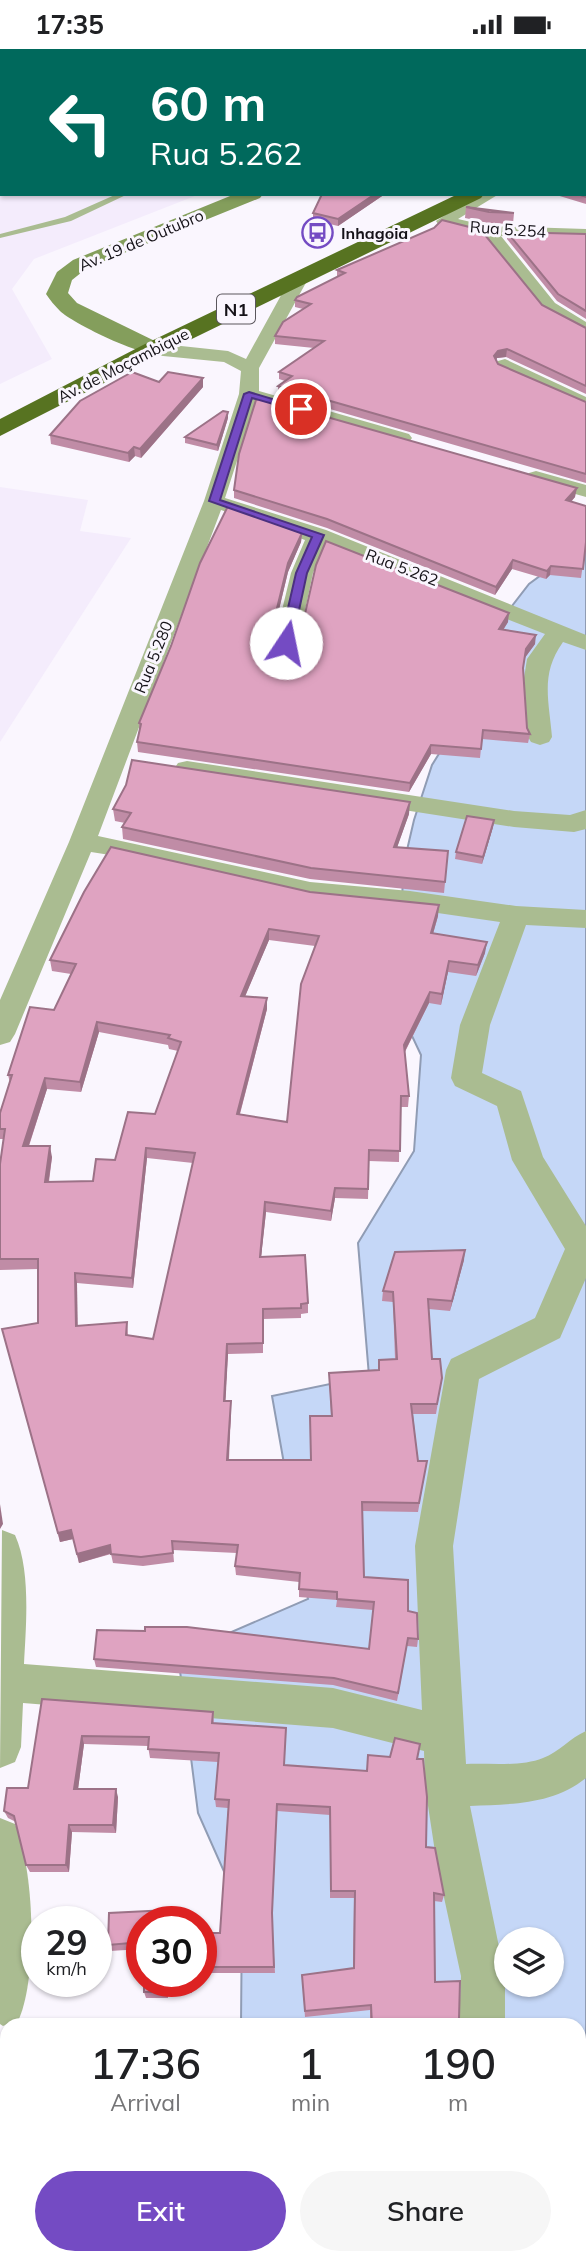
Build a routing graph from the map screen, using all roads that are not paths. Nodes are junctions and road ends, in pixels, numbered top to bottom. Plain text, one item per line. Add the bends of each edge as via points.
1 (120, 196) edge
2 (248, 196) edge
3 (436, 196) edge
4 (470, 196) edge
5 (487, 196) edge
6 (488, 231) junction
7 (586, 234) edge
8 (0, 236) edge
9 (299, 279) junction
10 (586, 330) edge
11 (148, 345) junction
12 (505, 365) edge
13 (250, 368) junction
14 (249, 394) junction
15 (586, 404) edge
16 (0, 416) edge
17 (0, 429) edge
18 (418, 443) edge
19 (521, 473) edge
20 (586, 491) edge
21 (214, 501) junction
22 (318, 535) junction
23 (558, 632) junction
24 (286, 643) edge
25 (586, 643) edge
26 (540, 737) dead end
27 (113, 758) junction
28 (140, 762) edge
29 (167, 766) edge
30 (586, 818) edge
31 (82, 842) junction
32 (516, 915) junction
33 (586, 919) edge
34 (0, 1034) edge
35 (2, 1548) dead end
36 (4, 1682) junction
37 (444, 1736) junction
38 (0, 1747) edge
39 (586, 1752) edge
40 (446, 1786) junction
41 (0, 1839) edge
42 (1, 2009) edge
43 (482, 2018) edge

1 - 8 lane via 68,219
2 - 11 street, Av. 19 de Outubro via 66,272 57,295 69,308
3 - 11 highway, Av. de Moçambique / N1
4 - 9 highway, Av. de Moçambique / N1
5 - 6 street, Rua 5.254 via 444,219
6 - 7 street, Rua 5.254
6 - 10 street via 549,307
9 - 11 highway, Av. de Moçambique / N1
9 - 13 street, Rua 5.280
11 - 13 street via 228,357
11 - 16 highway, Av. de Moçambique / N1
11 - 17 highway, Av. de Moçambique / N1
12 - 15 street
13 - 14 street, Rua 5.280
14 - 18 street
14 - 21 street, Rua 5.280
19 - 20 street
21 - 22 street, Rua 5.262
21 - 27 street, Rua 5.280
22 - 23 street, Rua 5.262
22 - 24 street via 302,573
23 - 25 street, Rua 5.262
23 - 26 street via 539,659
27 - 28 street
27 - 31 street, Rua 5.280
29 - 30 street via 514,819 574,824
31 - 32 street via 310,891
31 - 34 street, Rua 5.280
32 - 33 street
32 - 37 street via 475,1025 466,1078 510,1099 528,1160 582,1248 548,1328 463,1370 434,1546
35 - 36 street via 7,1616
36 - 37 street via 333,1708
36 - 38 street
37 - 40 street
39 - 40 street via 558,1774 533,1783
40 - 43 street via 483,1976
41 - 42 street via 9,1953

